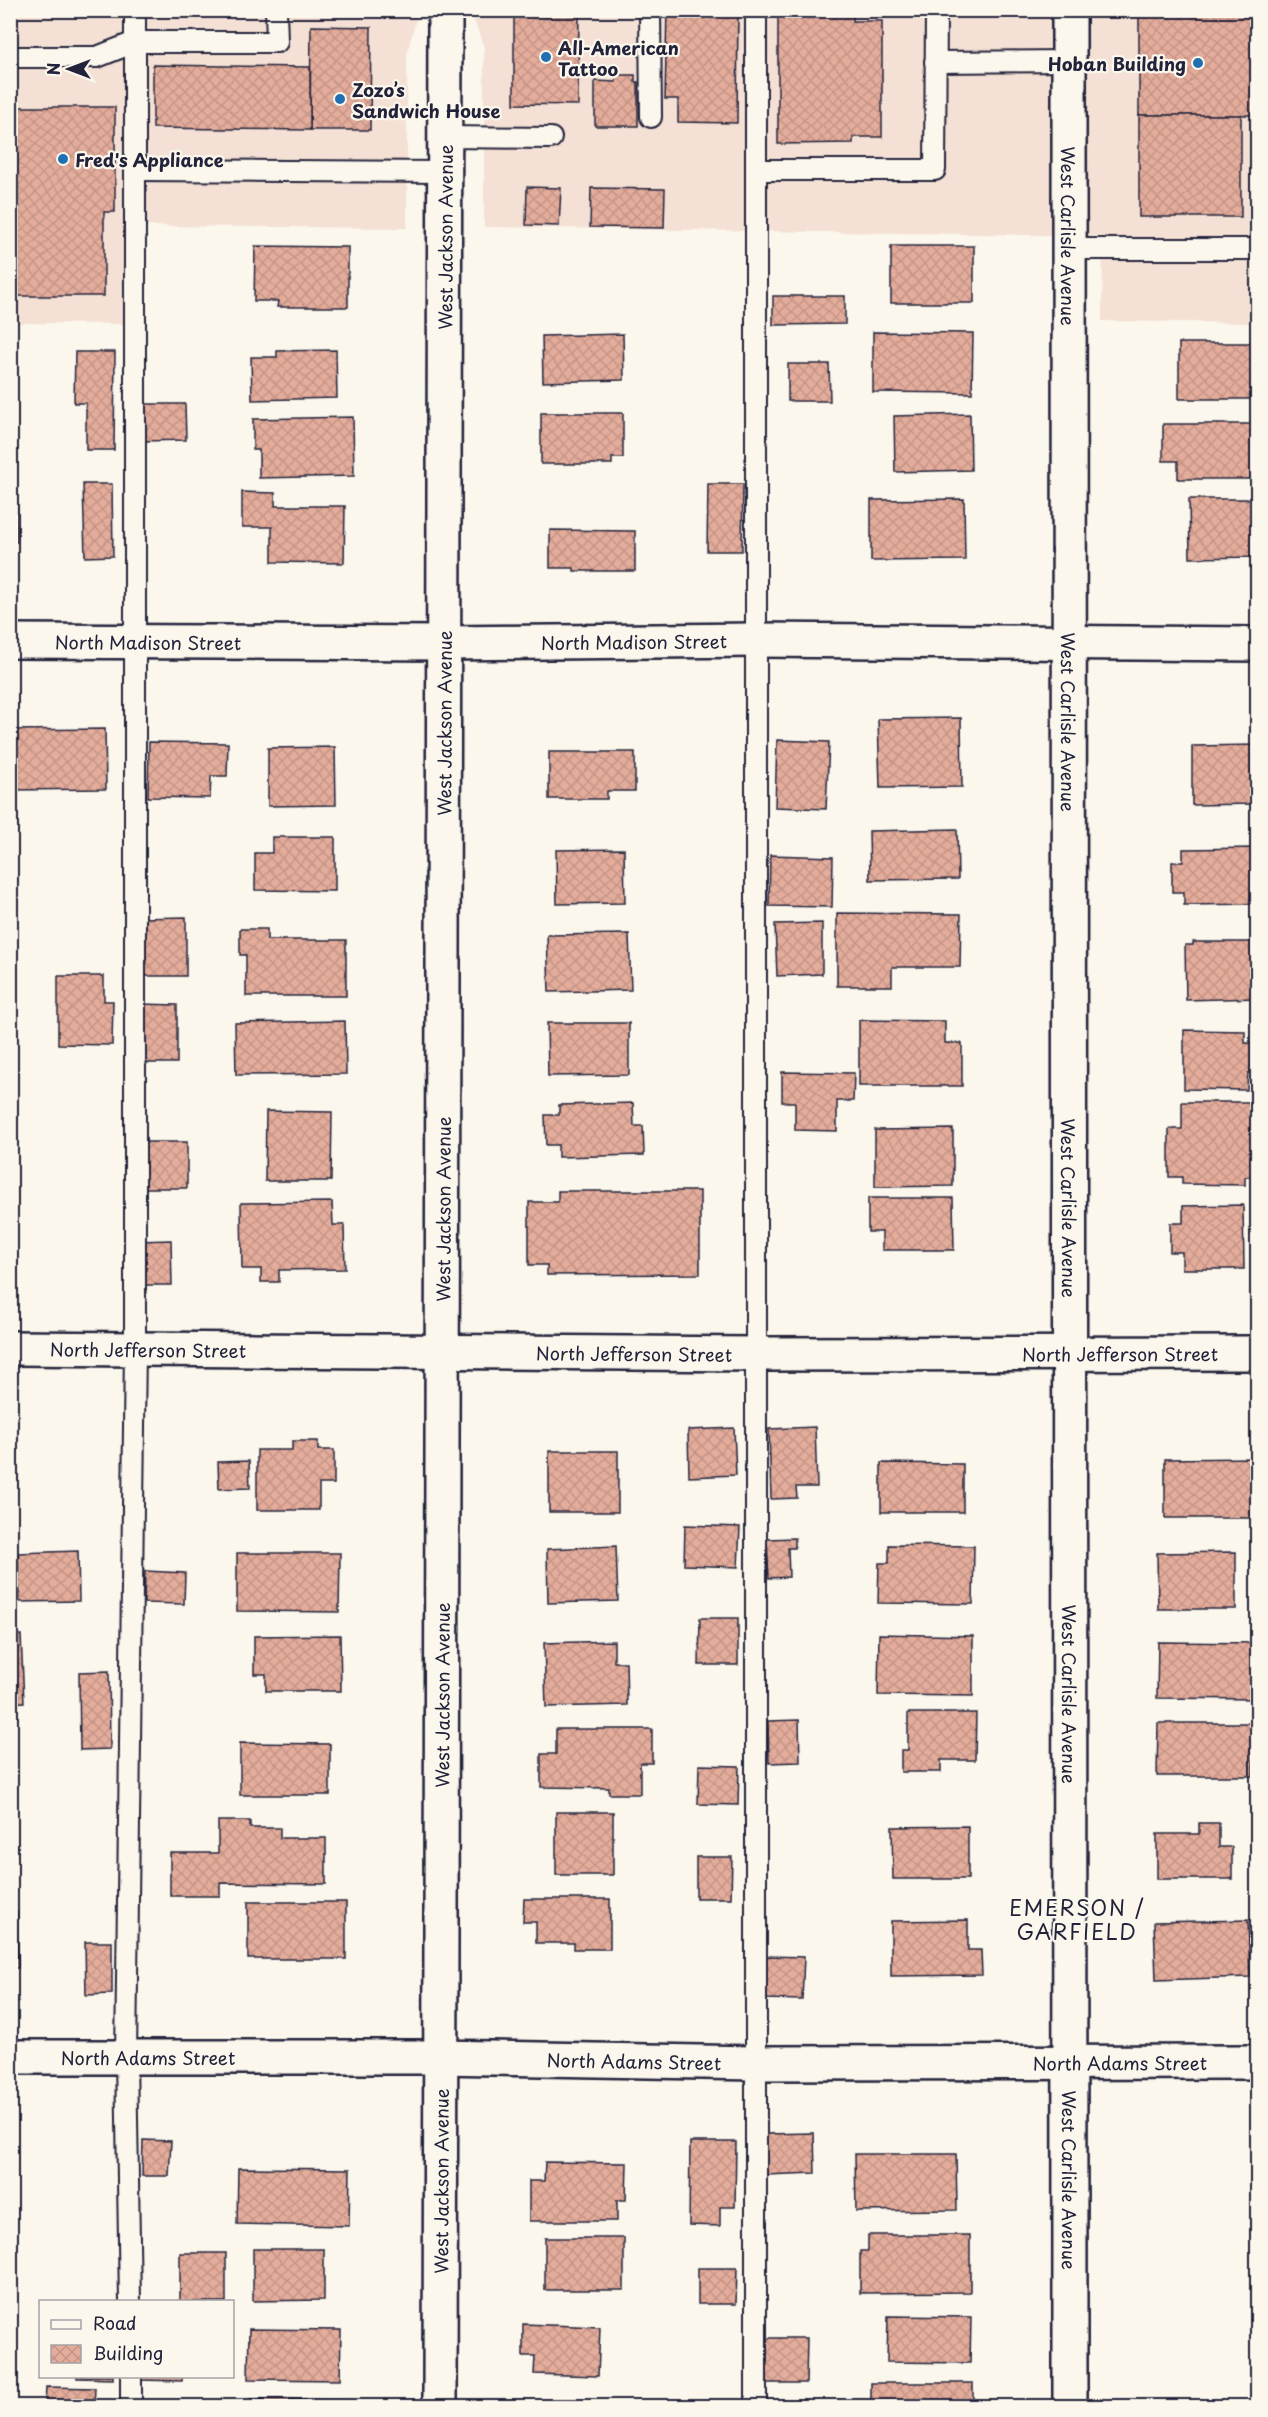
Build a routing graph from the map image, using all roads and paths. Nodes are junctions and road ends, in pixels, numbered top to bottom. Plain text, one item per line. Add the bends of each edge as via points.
1 (135, 10) edge
2 (276, 10) edge
3 (446, 10) edge
4 (650, 10) edge
5 (756, 10) edge
6 (936, 10) edge
7 (1069, 10) edge
8 (135, 42) junction
9 (10, 57) edge
10 (1069, 61) junction
11 (935, 62) junction
12 (651, 117) dead end
13 (446, 137) junction
14 (551, 138) dead end
15 (135, 170) junction
16 (757, 170) junction
17 (446, 172) junction
18 (1068, 249) junction
19 (1257, 249) edge
20 (758, 640) junction
21 (10, 641) edge
22 (135, 642) junction
23 (446, 643) junction
24 (1068, 644) junction
25 (1257, 644) edge
26 (10, 1348) edge
27 (135, 1348) junction
28 (441, 1350) junction
29 (1257, 1353) edge
30 (756, 1354) junction
31 (1070, 1354) junction
32 (10, 2057) edge
33 (126, 2057) junction
34 (440, 2057) junction
35 (1070, 2062) junction
36 (1257, 2062) edge
37 (756, 2063) junction
38 (130, 2300) edge
39 (131, 2378) edge
40 (131, 2406) edge
41 (440, 2406) edge
42 (756, 2406) edge
43 (1070, 2406) edge

1 - 8 lane
2 - 8 lane via 277,42
3 - 13 street, West Jackson Avenue
4 - 12 lane
5 - 16 lane
6 - 11 lane
7 - 10 street, West Carlisle Avenue
8 - 9 lane via 97,57
8 - 15 lane
10 - 11 lane
10 - 18 street, West Carlisle Avenue
11 - 16 lane via 935,170
13 - 14 lane
13 - 17 street, West Jackson Avenue
15 - 17 lane
15 - 22 lane
16 - 20 lane
17 - 23 street, West Jackson Avenue
18 - 19 lane
18 - 24 street, West Carlisle Avenue
20 - 23 street, North Madison Street
20 - 24 street, North Madison Street
20 - 30 lane
21 - 22 street, North Madison Street
22 - 23 street, North Madison Street
22 - 27 lane
23 - 28 street, West Jackson Avenue
24 - 25 street, North Madison Street
24 - 31 street, West Carlisle Avenue
26 - 27 street, North Jefferson Street
27 - 28 street, North Jefferson Street
27 - 33 lane
28 - 30 street, North Jefferson Street
28 - 34 street, West Jackson Avenue
29 - 31 street, North Jefferson Street
30 - 31 street, North Jefferson Street
30 - 37 lane
31 - 35 street, West Carlisle Avenue
32 - 33 street, North Adams Street
33 - 34 street, North Adams Street
33 - 38 lane
34 - 37 street, North Adams Street
34 - 41 street, West Jackson Avenue
35 - 36 street, North Adams Street
35 - 37 street, North Adams Street
35 - 43 street, West Carlisle Avenue
37 - 42 lane
39 - 40 lane

